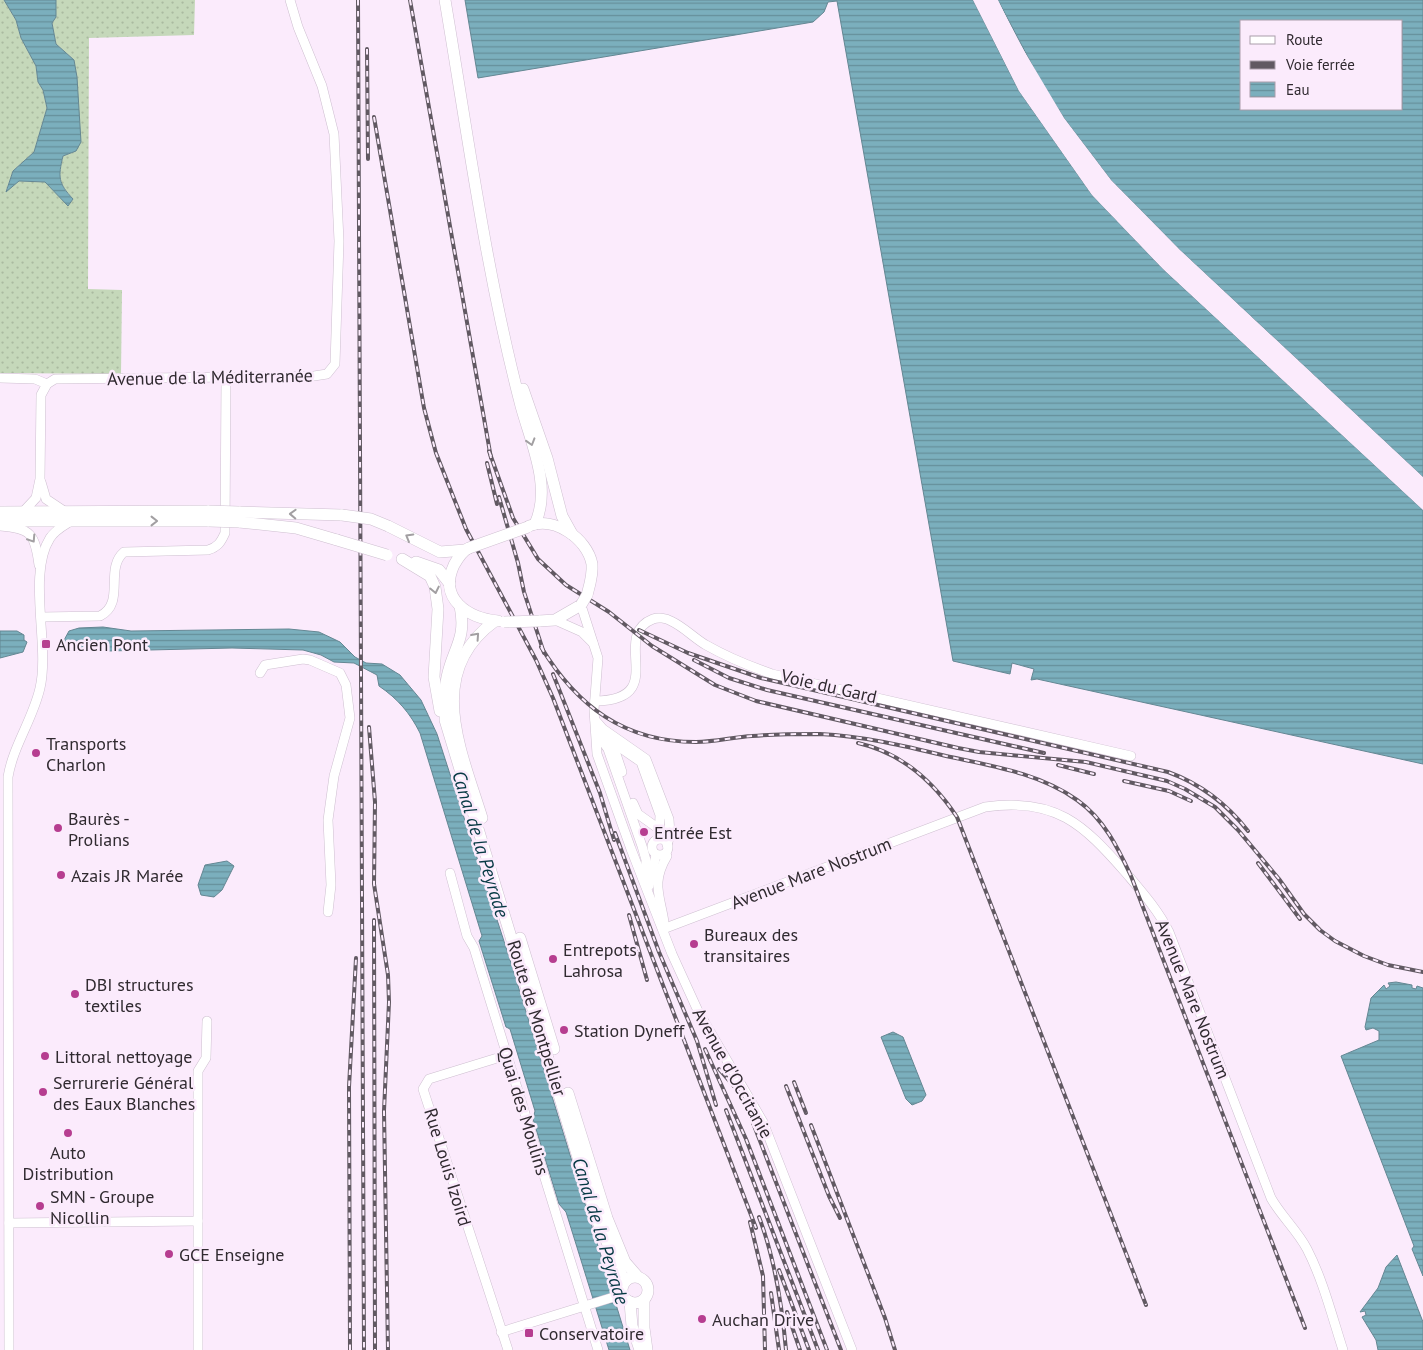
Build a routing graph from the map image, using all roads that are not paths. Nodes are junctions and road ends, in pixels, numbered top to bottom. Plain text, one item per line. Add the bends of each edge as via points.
1 (290, 0) edge
2 (445, 0) edge
3 (498, 310) junction
4 (0, 378) edge
5 (226, 378) junction
6 (47, 384) junction
7 (40, 479) junction
8 (0, 512) edge
9 (22, 513) junction
10 (69, 516) junction
11 (239, 517) junction
12 (0, 521) edge
13 (531, 525) junction
14 (0, 526) edge
15 (572, 534) junction
16 (467, 549) junction
17 (402, 559) junction
18 (41, 575) junction
19 (450, 584) junction
20 (581, 605) junction
21 (460, 606) junction
22 (41, 617) junction
23 (555, 620) junction
24 (500, 622) junction
25 (594, 643) junction
26 (260, 672) dead end
27 (595, 701) junction
28 (445, 720) junction
29 (595, 720) junction
30 (596, 732) junction
31 (612, 742) junction
32 (1131, 756) dead end
33 (659, 829) junction
34 (659, 840) junction
35 (667, 851) junction
36 (656, 855) junction
37 (450, 873) dead end
38 (648, 894) junction
39 (328, 912) dead end
40 (662, 929) junction
41 (207, 1021) dead end
42 (507, 1055) junction
43 (198, 1222) junction
44 (8, 1223) junction
45 (638, 1277) junction
46 (623, 1294) junction
47 (644, 1300) junction
48 (588, 1305) junction
49 (502, 1332) junction
50 (9, 1350) edge
51 (198, 1350) edge
52 (508, 1350) edge
53 (598, 1350) edge
54 (640, 1350) edge
55 (647, 1350) edge
56 (852, 1350) edge
57 (1343, 1350) edge

1 - 5 street, Avenue de la Méditerranée via 322,86 334,134 340,241 335,364 327,374 314,376
2 - 3 main road
3 -> 13 main road via 539,471 541,504
3 - 15 main road via 547,458 562,516
4 - 6 street via 35,379
5 - 6 street, Avenue de la Méditerranée via 55,379
5 - 22 street via 225,533 221,542 208,550 124,552 115,564 113,605 108,612 100,616
6 - 7 street via 41,395
7 - 9 street via 36,498
7 - 10 street via 46,499
8 - 9 main road
9 - 10 main road
10 - 11 main road, bridge
10 - 12 main road
10 - 18 street via 46,546
16 -> 11 main road, bridge via 440,552 371,519 342,515
11 - 17 main road, bridge via 296,528
13 - 15 main road via 562,528
13 - 16 main road, bridge
14 -> 18 street via 17,527 32,536 37,546
15 - 20 main road, bridge via 583,545 592,564 592,577
16 - 19 main road via 452,570
17 - 19 main road via 430,565 439,570
17 -> 28 main road via 430,576 435,587 438,609 434,677 440,712
18 - 22 street
19 - 21 main road
20 - 23 main road
20 - 25 street, Avenue d'Occitanie
21 - 24 main road via 471,615
21 - 28 main road, Route de Montpellier via 462,632 447,676
22 - 44 street via 41,686 8,778
23 - 24 main road, bridge
23 - 25 street via 582,632
45 -> 24 main road, Route de Montpellier via 625,1262 598,1191 454,716 452,691 458,665 478,633
25 - 27 street, Avenue d'Occitanie via 598,658
26 - 39 street via 265,665 303,659 340,673 346,685 350,718 334,776 328,820 331,885
27 - 29 street, Avenue d'Occitanie
27 - 32 street, Voie du Gard via 612,700 629,693 634,685 637,635 644,624 658,618 671,621 728,657 772,674
28 - 46 main road, Route de Montpellier via 597,1220
29 - 30 street, Avenue d'Occitanie
29 - 35 street via 646,759 669,819
30 - 31 street
30 - 38 street, Avenue d'Occitanie via 608,749 642,846
31 - 33 street via 636,812
31 - 33 street via 641,762 660,816
33 - 34 street
34 - 35 street
34 - 36 street via 652,846
35 - 36 street
35 - 40 street via 657,884 665,921
36 - 38 street
37 - 42 street, Quai des Moulins via 462,921 474,948
38 - 40 street, Avenue d'Occitanie
40 - 56 street, Avenue d'Occitanie via 698,1011 763,1122
40 - 57 street, Avenue Mare Nostrum via 986,807 1035,807 1054,812 1085,829 1152,904 1169,932 1271,1198 1306,1246
41 - 43 street via 206,1058 198,1071
42 - 48 street, Quai des Moulins
42 - 49 street, Rue Louis Izoird via 429,1079 423,1089
43 - 44 street
43 - 51 street
44 - 50 street
45 - 46 main road via 631,1278
45 - 47 main road via 648,1285
46 - 47 main road via 637,1303
46 - 48 street
46 - 54 main road, Route de Montpellier
47 - 55 main road
48 - 49 street
48 - 53 street, Quai des Moulins
49 - 52 street, Rue Louis Izoird

